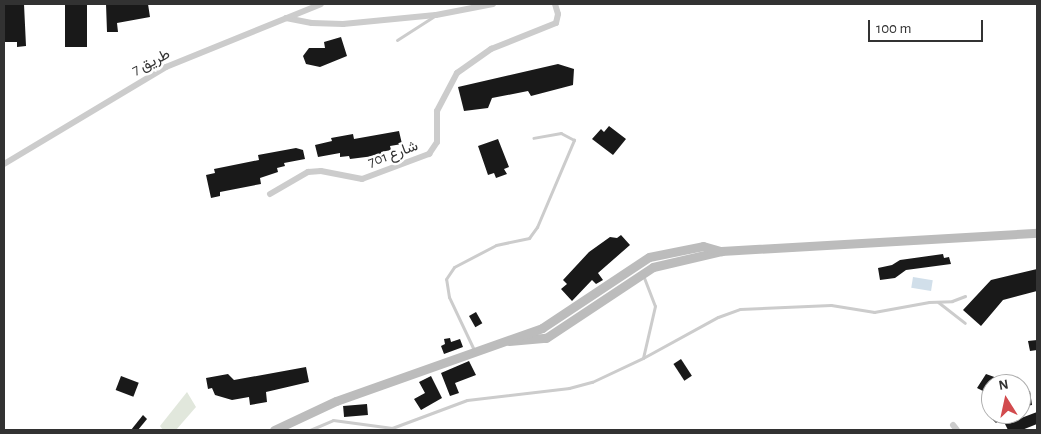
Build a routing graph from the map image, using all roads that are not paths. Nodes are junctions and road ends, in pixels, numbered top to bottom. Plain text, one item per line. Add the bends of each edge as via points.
1 (321, 4) edge
2 (493, 4) edge
3 (555, 4) edge
4 (436, 15) junction
5 (286, 18) junction
6 (397, 40) dead end
7 (533, 138) dead end
8 (4, 164) edge
9 (270, 194) dead end
10 (1037, 233) edge
11 (721, 251) junction
12 (637, 264) junction
13 (642, 273) junction
14 (965, 296) dead end
15 (937, 301) junction
16 (966, 323) dead end
17 (509, 341) junction
18 (475, 352) junction
19 (643, 358) junction
20 (274, 430) edge
21 (310, 430) edge

1 - 5 street, طريق 7
2 - 4 street
3 - 9 street, شارع 701 via 556,23 491,49 457,73 436,111 437,142 430,154 362,179 321,171 308,172
4 - 5 street via 325,24
4 - 6 lane
5 - 8 street, طريق 7 via 166,67
7 - 18 lane via 561,132 574,140 537,227 529,238 496,245 454,267 446,279 449,297
10 - 11 street
11 - 12 street via 703,246 686,248 665,252
11 - 13 street via 667,262
12 - 13 lane
12 - 17 street via 562,318
13 - 17 street via 546,338
13 - 19 lane via 655,306
14 - 15 lane via 952,301
15 - 16 lane
15 - 19 lane via 874,312 831,305 740,309 718,317
17 - 18 street
18 - 20 street via 336,401
19 - 21 lane via 592,382 569,388 467,400 392,428 333,420

